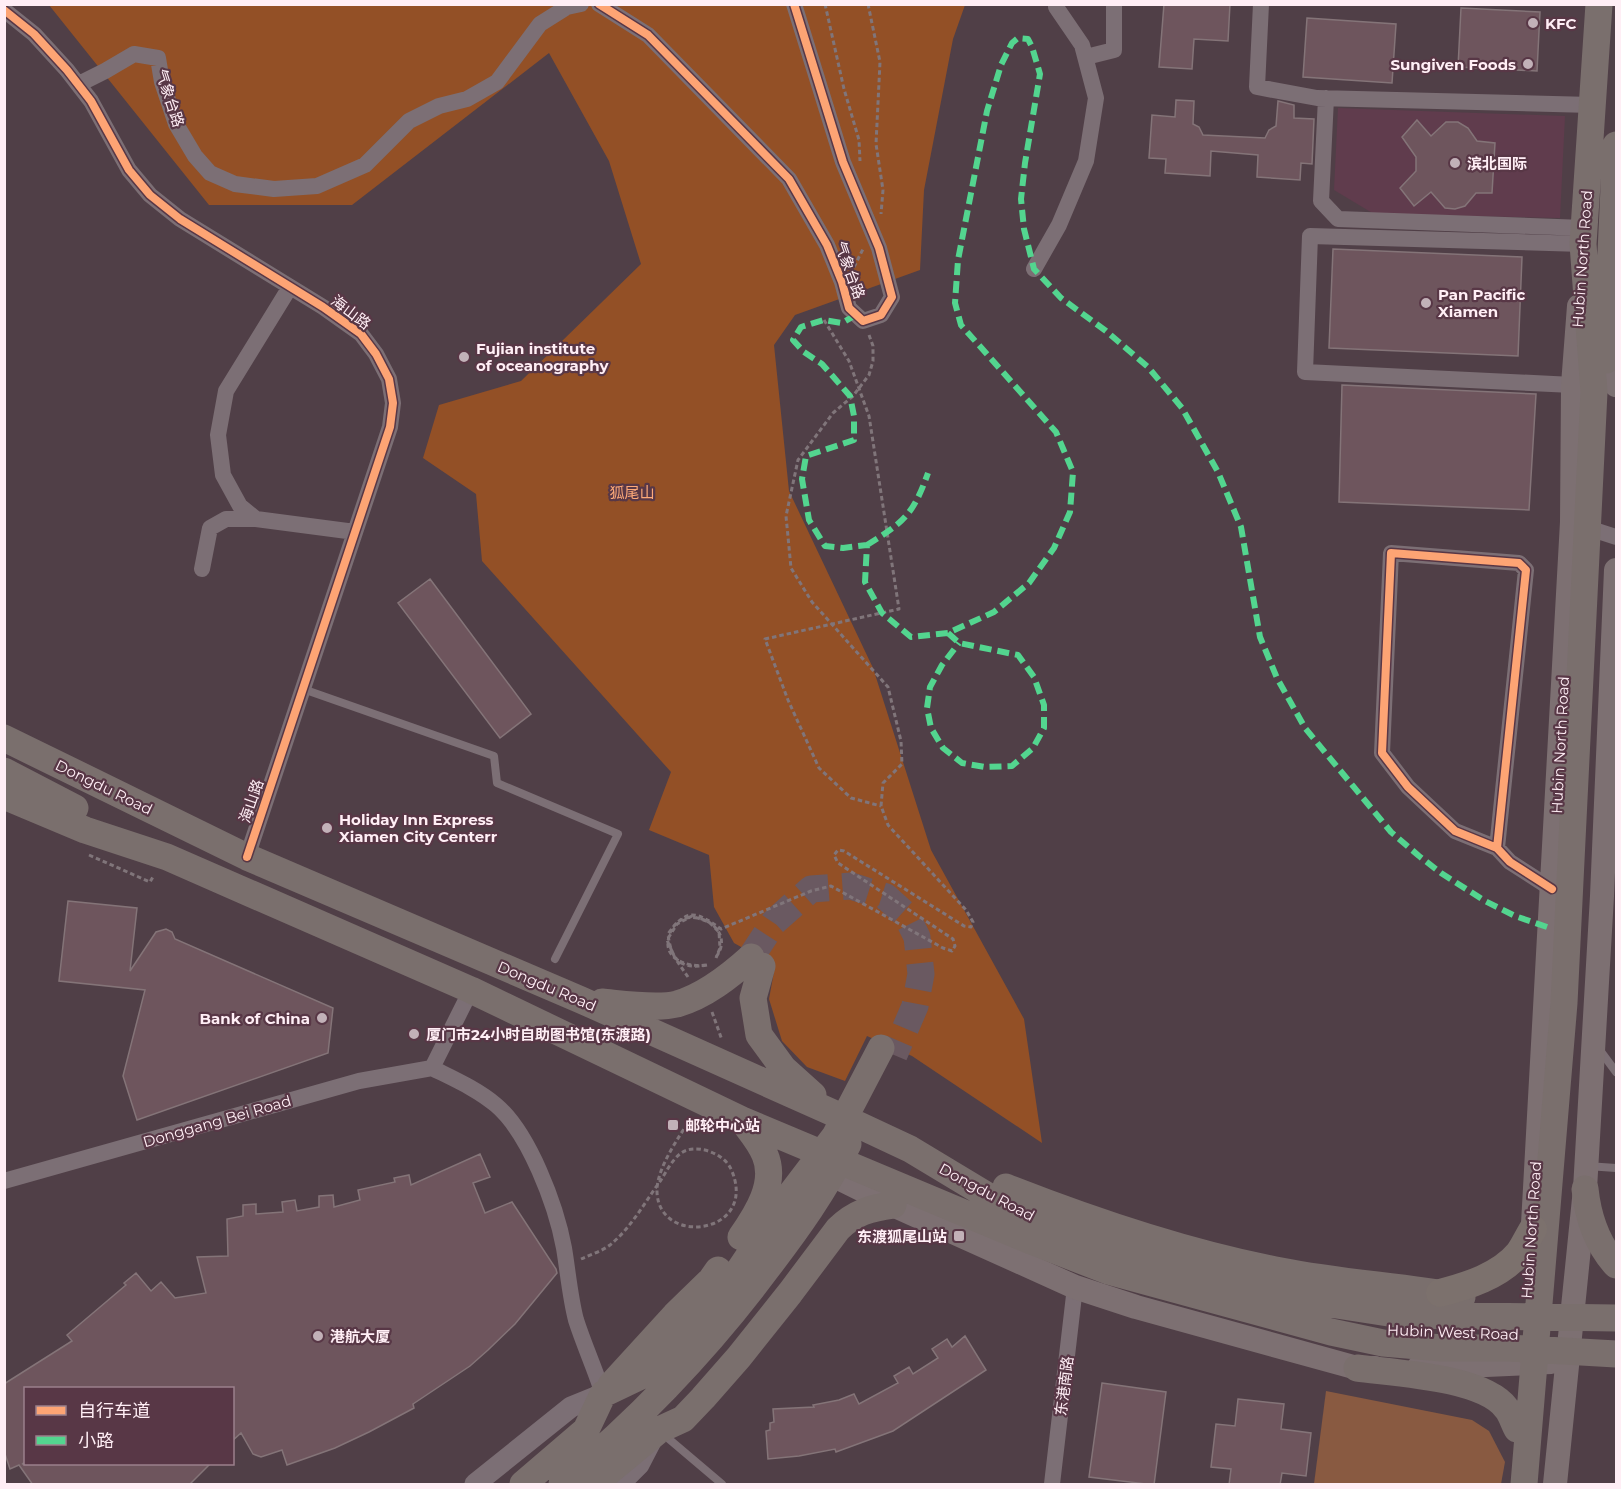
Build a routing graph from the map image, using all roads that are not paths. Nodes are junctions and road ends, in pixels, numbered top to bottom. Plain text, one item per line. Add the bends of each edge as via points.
1 (581, 4) edge
2 (598, 4) edge
3 (794, 4) edge
4 (1056, 4) edge
5 (1114, 4) edge
6 (1261, 4) edge
7 (1598, 7) edge
8 (4, 10) edge
9 (1086, 57) junction
10 (78, 84) junction
11 (1326, 98) junction
12 (1592, 105) junction
13 (1617, 145) edge
14 (1584, 236) junction
15 (1034, 269) dead end
16 (290, 287) junction
17 (1597, 389) edge
18 (256, 519) junction
19 (1572, 522) junction
20 (356, 532) junction
21 (1617, 537) edge
22 (202, 569) dead end
23 (1617, 570) edge
24 (303, 689) junction
25 (4, 738) edge
26 (4, 771) edge
27 (4, 796) edge
28 (1497, 848) junction
29 (167, 857) junction
30 (247, 858) junction
31 (1552, 889) junction
32 (1609, 904) edge
33 (555, 959) dead end
34 (1607, 962) edge
35 (471, 990) junction
36 (581, 1000) junction
37 (1545, 1001) junction
38 (1594, 1043) junction
39 (887, 1052) tunnel mouth
40 (432, 1068) junction
41 (1617, 1072) edge
42 (870, 1085) junction
43 (742, 1120) junction
44 (833, 1124) junction
45 (910, 1149) junction
46 (805, 1161) junction
47 (1617, 1168) edge
48 (1586, 1177) junction
49 (4, 1182) edge
50 (893, 1205) junction
51 (848, 1219) junction
52 (748, 1227) junction
53 (1533, 1229) junction
54 (1031, 1241) junction
55 (794, 1244) junction
56 (1617, 1265) edge
57 (1187, 1284) junction
58 (1075, 1287) junction
59 (1440, 1293) junction
60 (1526, 1305) junction
61 (1573, 1306) junction
62 (1617, 1306) edge
63 (1617, 1318) edge
64 (1617, 1336) edge
65 (1617, 1353) edge
66 (1617, 1359) edge
67 (1567, 1362) junction
68 (1522, 1363) junction
69 (1357, 1368) junction
70 (603, 1394) junction
71 (1516, 1429) junction
72 (659, 1430) junction
73 (478, 1484) edge
74 (523, 1485) edge
75 (546, 1485) edge
76 (562, 1485) edge
77 (594, 1485) edge
78 (623, 1485) edge
79 (722, 1485) edge
80 (1052, 1485) edge
81 (1510, 1485) edge
82 (1524, 1485) edge
83 (1541, 1485) edge
84 (1555, 1485) edge

1 - 10 street, 气象台路 via 567,7 540,24 497,82 467,99 439,106 409,122 365,165 317,186 274,189 236,184 210,173 176,124 158,58 134,54
2 - 3 street, 气象台路 via 648,35 789,178 827,245 849,308 863,321 881,315 891,297 879,248 843,162
4 - 9 street
5 - 9 street via 1114,50
6 - 11 street via 1257,87
7 - 12 main road, Hubin North Road
8 - 10 street, 海山路 via 34,34
9 - 15 street via 1096,98 1086,161 1059,225
10 - 16 street, 海山路 via 92,101 129,170 150,195 180,219
11 - 12 street
11 - 14 street via 1321,201 1338,219
12 - 14 main road, Hubin North Road
13 - 17 main road, Hubin North Road
14 - 17 main road, Hubin North Road
14 - 17 street via 1310,236 1305,372
16 - 18 street via 226,391 218,435 223,475 240,506
16 - 20 street, 海山路 via 361,334 389,379 393,403 390,427
17 - 19 main road, Hubin North Road
17 - 82 main road via 1564,1003
17 - 83 main road via 1561,1192
18 - 20 street
18 - 22 street via 226,519 210,528
19 - 21 street
19 - 31 main road, Hubin North Road
20 - 24 street, 海山路
23 - 32 main road
24 - 30 street, 海山路
24 - 33 lane via 494,756 497,783 618,834
25 - 30 main road, Dongdu Road
26 - 29 main road
27 - 29 main road, Dongdu Road via 86,830
28 - 28 street via 1455,831 1408,788 1382,753 1391,553 1519,563 1526,570
28 - 31 street via 1510,862
29 - 35 main road, Dongdu Road
30 - 36 main road, Dongdu Road
31 - 37 main road, Hubin North Road
32 - 34 main road
34 - 37 main road via 1580,968 1559,980
34 - 38 main road
35 - 40 street
35 - 43 main road, Dongdu Road
36 - 44 main road, Dongdu Road
36 - 44 main road via 638,1006 676,1004 757,961 753,998 759,1035
37 - 53 main road, Hubin North Road
38 - 41 lane
38 - 48 main road
39 - 42 main road
40 - 49 street, Donggang Bei Road via 359,1081
40 - 70 street via 497,1106 533,1157 550,1194 564,1246 576,1320
42 - 44 main road
42 - 72 main road via 845,1167 806,1239 726,1352
42 - 76 main road via 829,1182 749,1294 630,1425
43 - 46 main road
43 - 52 main road via 760,1146 768,1167 766,1194
43 - 54 main road, Dongdu Road
44 - 45 main road, Dongdu Road
44 - 70 main road via 734,1278 694,1326 649,1372
44 - 75 main road via 797,1208 763,1261 650,1391
45 - 57 main road, Dongdu Road via 988,1196
45 - 59 main road via 1122,1230 1219,1257 1346,1283
46 - 50 main road
46 - 54 main road
47 - 48 lane
48 - 56 main road via 1587,1212 1603,1248
48 - 61 main road
50 - 51 main road via 861,1211
50 - 58 main road
51 - 55 main road via 819,1226
51 - 72 main road via 703,1398 683,1419
52 - 55 main road via 757,1219 777,1219 795,1228 798,1236
52 - 70 main road via 711,1280
53 - 59 highway via 1509,1262 1471,1284
53 - 60 main road, Hubin North Road
54 - 57 main road, Dongdu Road via 1108,1271
55 - 72 main road via 674,1397
57 - 63 main road, Hubin West Road via 1401,1315
57 - 64 main road, Hubin West Road via 1398,1334
57 - 65 main road via 1331,1332 1383,1343
58 - 69 main road
58 - 80 street, 东港南路
59 - 60 main road
60 - 61 main road
60 - 68 main road, Hubin North Road
61 - 62 main road
61 - 67 main road
66 - 67 main road
67 - 68 main road
67 - 84 main road
68 - 69 main road
68 - 71 main road, Hubin North Road
69 - 71 main road via 1448,1380 1485,1391 1506,1407
70 - 73 street via 571,1407
70 - 74 main road via 586,1430
71 - 81 main road, Hubin North Road
72 - 77 main road
72 - 78 street via 641,1466
72 - 79 lane

